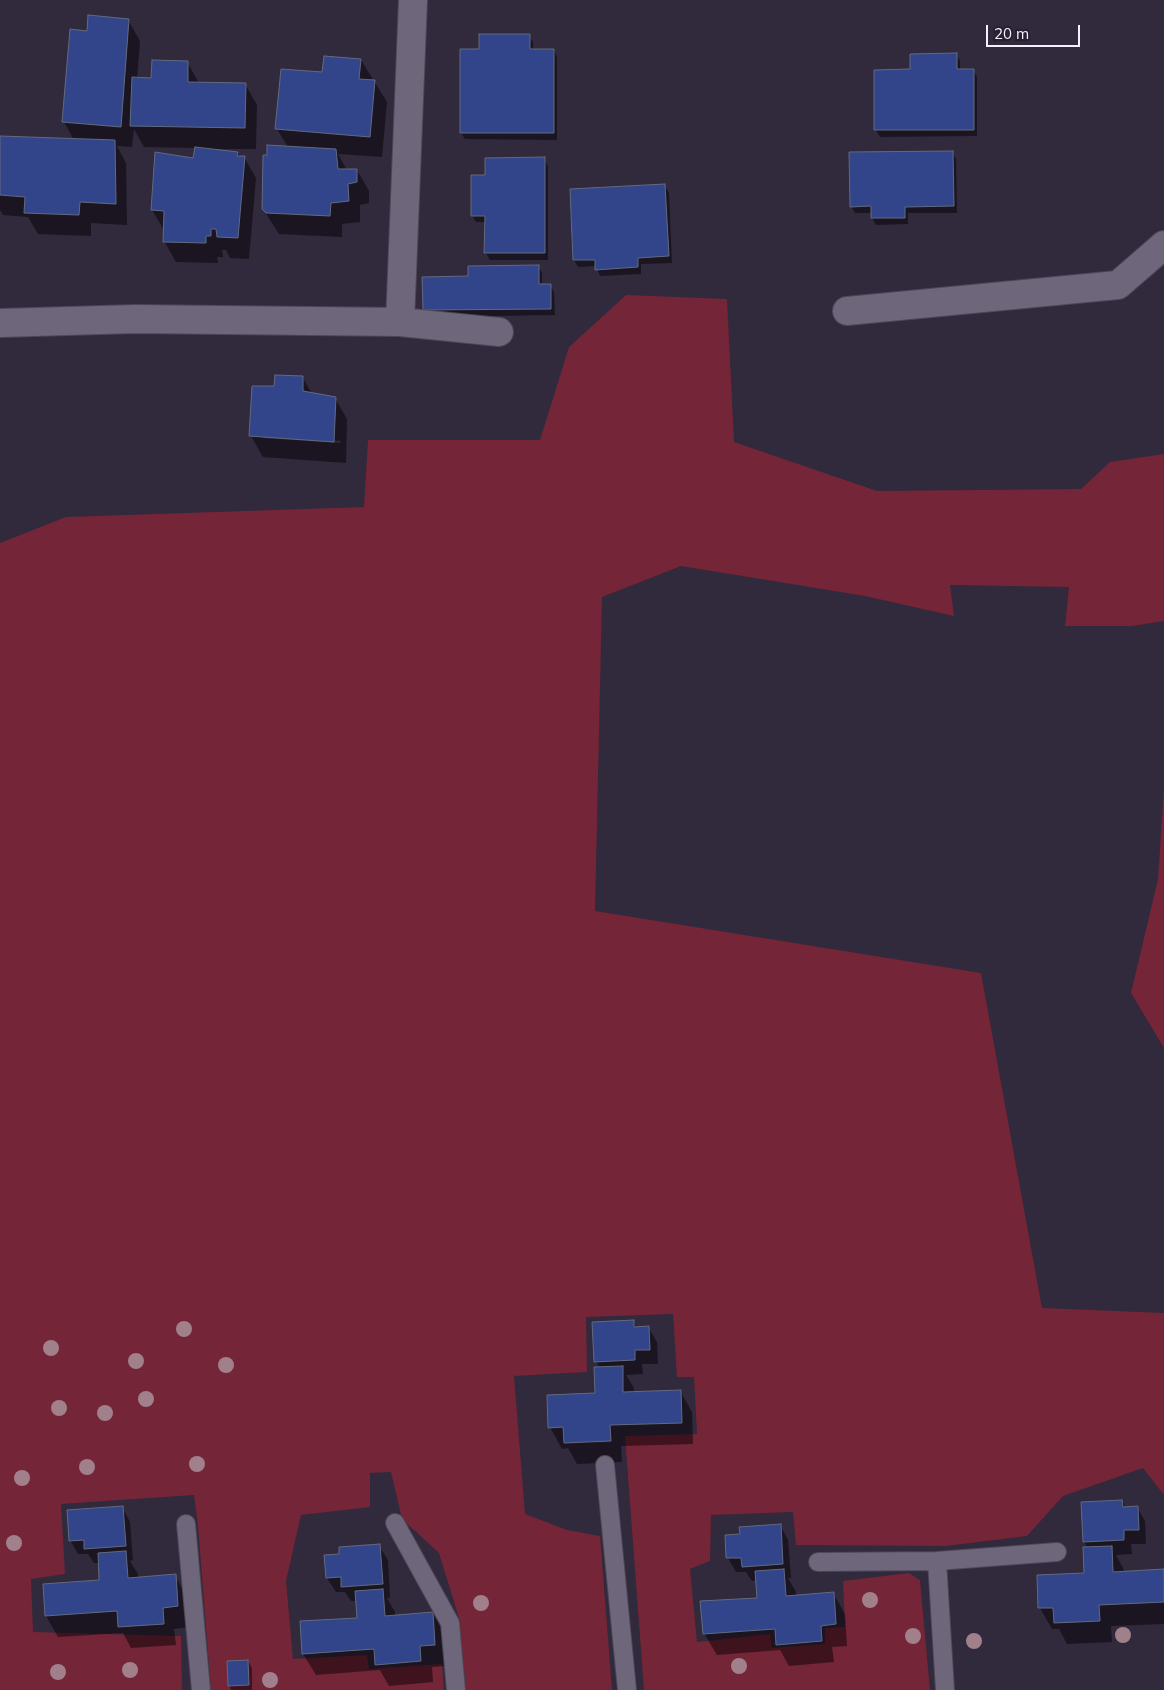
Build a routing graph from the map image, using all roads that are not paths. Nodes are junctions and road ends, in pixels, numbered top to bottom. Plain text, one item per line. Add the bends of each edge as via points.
1 (413, 0) edge
2 (1164, 245) edge
3 (847, 311) dead end
4 (400, 322) junction
5 (0, 323) edge
6 (499, 332) dead end
7 (605, 1465) dead end
8 (186, 1524) dead end
9 (395, 1524) dead end
10 (1057, 1552) dead end
11 (937, 1561) junction
12 (818, 1562) dead end
13 (201, 1690) edge
14 (456, 1690) edge
15 (627, 1690) edge
16 (944, 1690) edge

1 - 4 street
2 - 3 street via 1118,285
4 - 5 street via 135,319
4 - 6 street
7 - 15 lane
8 - 13 lane
9 - 14 lane via 450,1623
10 - 11 lane
11 - 12 lane
11 - 16 lane

